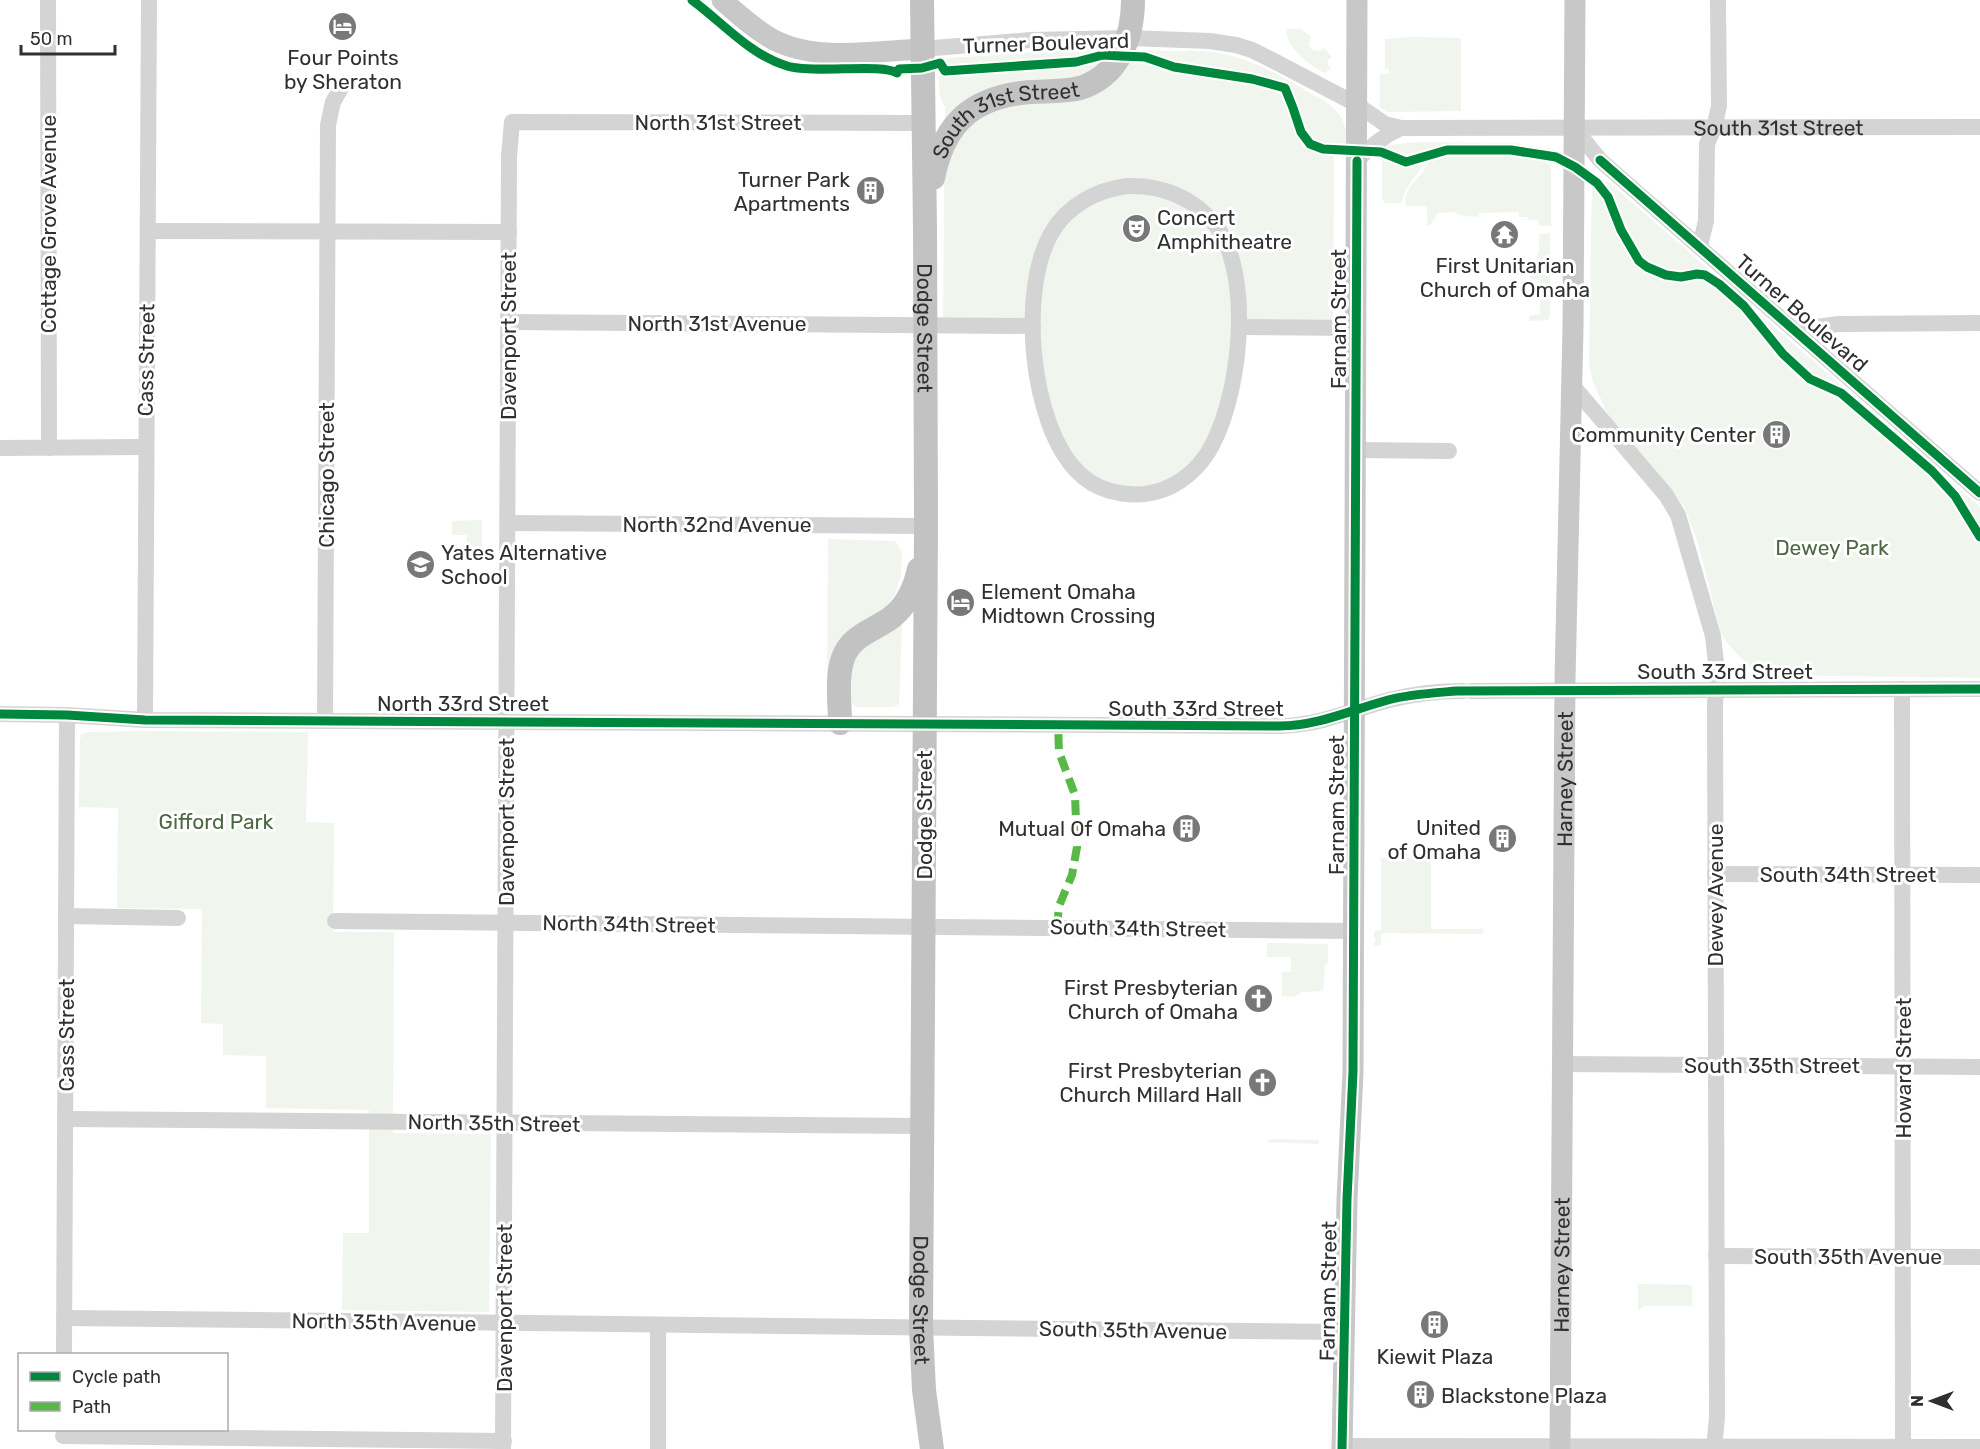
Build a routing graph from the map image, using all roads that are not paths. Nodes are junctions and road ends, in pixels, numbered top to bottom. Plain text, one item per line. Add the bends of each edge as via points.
1 (48, 0) edge
2 (149, 0) edge
3 (722, 0) edge
4 (922, 0) edge
5 (1133, 0) edge
6 (1357, 0) edge
7 (1575, 0) edge
8 (1718, 0) edge
9 (1129, 38) junction
10 (922, 49) junction
11 (923, 83) junction
12 (341, 88) dead end
13 (1356, 105) junction
14 (967, 113) junction
15 (512, 122) joint
16 (924, 123) junction
17 (1980, 127) edge
18 (1401, 128) junction
19 (1714, 128) junction
20 (1575, 129) junction
21 (1357, 161) junction
22 (925, 228) junction
23 (148, 231) junction
24 (328, 231) junction
25 (509, 232) junction
26 (1700, 246) junction
27 (509, 322) junction
28 (1980, 323) edge
29 (925, 325) junction
30 (1033, 326) junction
31 (1239, 327) junction
32 (1356, 328) junction
33 (1795, 330) junction
34 (1572, 385) junction
35 (146, 447) junction
36 (0, 448) edge
37 (49, 448) junction
38 (1355, 450) junction
39 (1444, 451) dead end
40 (1980, 493) edge
41 (508, 523) junction
42 (926, 535) junction
43 (1715, 689) junction
44 (1902, 689) junction
45 (1980, 689) edge
46 (1565, 691) junction
47 (1354, 712) junction
48 (0, 714) edge
49 (67, 715) junction
50 (145, 720) junction
51 (325, 720) junction
52 (507, 721) junction
53 (840, 723) junction
54 (925, 724) junction
55 (1715, 874) junction
56 (1901, 874) junction
57 (1980, 875) edge
58 (66, 916) junction
59 (178, 918) dead end
60 (335, 921) dead end
61 (505, 923) junction
62 (923, 926) junction
63 (1353, 931) junction
64 (1563, 1064) junction
65 (1716, 1064) junction
66 (1902, 1067) junction
67 (1980, 1067) edge
68 (65, 1119) junction
69 (504, 1124) junction
70 (923, 1126) junction
71 (1716, 1256) junction
72 (1903, 1256) junction
73 (1980, 1257) edge
74 (64, 1318) junction
75 (504, 1323) junction
76 (658, 1325) junction
77 (921, 1327) junction
78 (1346, 1332) junction
79 (64, 1353) edge
80 (63, 1438) edge
81 (503, 1445) edge
82 (1342, 1447) edge
83 (1714, 1447) edge
84 (1903, 1447) junction
85 (1560, 1448) edge
86 (1972, 1448) edge
87 (658, 1449) edge
88 (932, 1449) edge

1 - 37 street, Cottage Grove Avenue
2 - 23 street, Cass Street
3 - 10 main road via 764,34 804,50
4 - 10 highway, Dodge Street
5 - 9 highway
6 - 13 main road, Farnam Street
7 - 20 main road, Harney Street
8 - 19 street via 1719,106
9 - 10 street, Turner Boulevard via 1031,40
9 - 13 street, Turner Boulevard via 1242,46
9 - 14 highway, South 31st Street via 1114,66 1089,85 1003,97
10 - 11 highway, Dodge Street
11 - 14 highway via 944,112
11 - 16 highway, Dodge Street
12 - 24 street, Chicago Street via 328,125
13 - 18 street, Turner Boulevard via 1385,124
13 - 21 main road, Farnam Street
14 - 22 highway, South 31st Street via 941,146
15 - 16 street, North 31st Street
15 - 25 street, Davenport Street
16 - 22 highway, Dodge Street
17 - 19 street, South 31st Street
18 - 20 street, Turner Boulevard
18 - 21 street via 1375,142
19 - 20 street, South 31st Street
19 - 26 street via 1707,149 1706,221
20 - 26 street, Turner Boulevard via 1600,160
20 - 34 main road, Harney Street
21 - 32 main road, Farnam Street
22 - 29 highway, Dodge Street
23 - 24 street
23 - 35 street, Cass Street
24 - 25 street
24 - 51 street, Chicago Street
25 - 27 street, Davenport Street
26 - 33 street, Turner Boulevard
27 - 29 street, North 31st Avenue
27 - 41 street, Davenport Street
28 - 33 street via 1838,324
29 - 30 street, North 31st Avenue
29 - 42 highway, Dodge Street
30 - 31 street via 1041,260 1060,221 1096,194 1140,186 1164,189 1186,199 1217,228 1234,269
30 - 31 street via 1039,384 1060,449 1078,473 1093,484 1109,491 1135,494 1157,492 1179,482 1207,453 1231,392
31 - 32 street
32 - 38 main road, Farnam Street
33 - 40 street, Turner Boulevard
34 - 43 street, Dewey Avenue via 1666,495 1678,515 1713,636
34 - 46 main road, Harney Street
35 - 37 street
35 - 50 street, Cass Street
36 - 37 street
38 - 39 street
38 - 47 main road, Farnam Street
41 - 42 street, North 32nd Avenue
41 - 52 street, Davenport Street
42 - 53 highway via 913,590 903,606 860,636 846,652 840,673
42 - 54 highway, Dodge Street
43 - 44 street, South 33rd Street
43 - 46 street, South 33rd Street
43 - 55 street, Dewey Avenue
44 - 45 street, South 33rd Street
44 - 56 street, Howard Street
46 - 47 street, South 33rd Street via 1467,691 1400,698
46 - 64 main road, Harney Street
47 - 54 street, South 33rd Street via 1289,726
47 - 63 main road, Farnam Street
48 - 49 street, North 33rd Street
49 - 50 street, North 33rd Street
49 - 58 street, Cass Street
50 - 51 street, North 33rd Street
51 - 52 street, North 33rd Street
52 - 53 street, North 33rd Street
52 - 61 street, Davenport Street
53 - 54 street, North 33rd Street
54 - 62 highway, Dodge Street
55 - 56 street, South 34th Street
55 - 65 street, Dewey Avenue
56 - 57 street, South 34th Street
56 - 66 street, Howard Street
58 - 59 street
58 - 68 street, Cass Street
60 - 61 street, North 34th Street
61 - 62 street, North 34th Street
61 - 69 street, Davenport Street
62 - 63 street, South 34th Street
62 - 70 highway, Dodge Street
63 - 78 main road, Farnam Street
64 - 65 street, South 35th Street
64 - 85 main road, Harney Street
65 - 66 street, South 35th Street
65 - 71 street, Dewey Avenue
66 - 67 street, South 35th Street
66 - 72 street, Howard Street
68 - 69 street, North 35th Street
68 - 74 street, Cass Street
69 - 70 street, North 35th Street
69 - 75 street, Davenport Street
70 - 77 highway, Dodge Street
71 - 72 street, South 35th Avenue
71 - 83 street, Dewey Avenue
72 - 73 street, South 35th Avenue
72 - 84 street, Howard Street
74 - 75 street, North 35th Avenue
74 - 79 street, Cass Street
75 - 76 street, North 35th Avenue
75 - 81 street, Davenport Street
76 - 77 street, North 35th Avenue
76 - 87 street
77 - 78 street, South 35th Avenue
77 - 88 highway, Dodge Street
78 - 82 main road, Farnam Street
80 - 81 street
82 - 85 street
83 - 84 street
83 - 85 street
84 - 86 street

